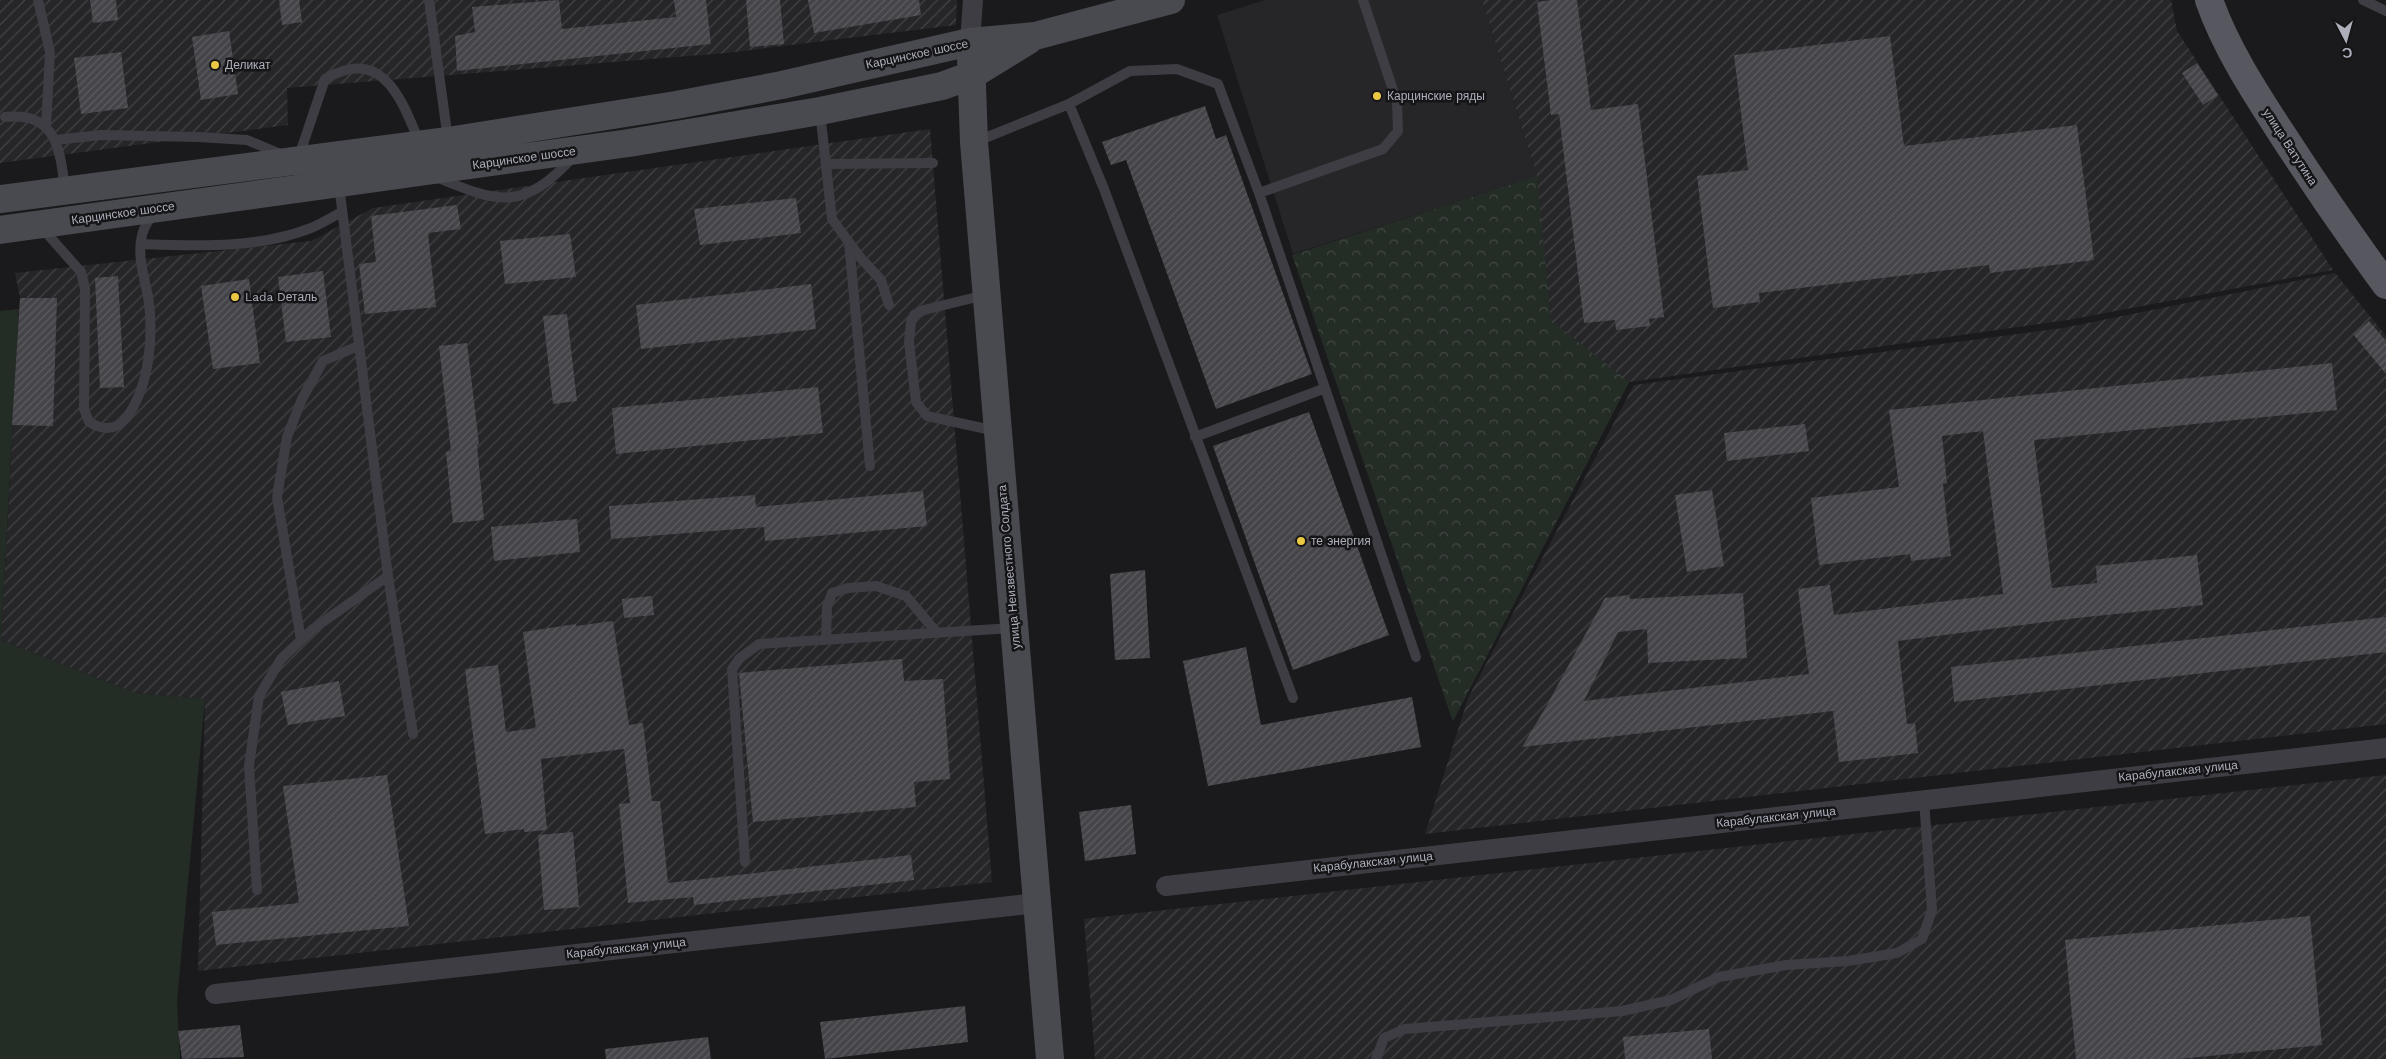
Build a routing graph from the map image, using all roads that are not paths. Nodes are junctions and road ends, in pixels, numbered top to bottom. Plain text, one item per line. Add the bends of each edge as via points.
1 (38, 0) edge
2 (429, 0) edge
3 (973, 0) edge
4 (1171, 0) edge
5 (1363, 0) edge
6 (2209, 0) edge
7 (2363, 0) edge
8 (2386, 11) edge
9 (1035, 36) junction
10 (970, 42) junction
11 (972, 75) junction
12 (1069, 104) junction
13 (820, 111) junction
14 (5, 118) dead end
15 (46, 127) junction
16 (56, 140) junction
17 (448, 141) junction
18 (974, 142) junction
19 (421, 144) junction
20 (579, 150) junction
21 (298, 160) junction
22 (827, 164) junction
23 (933, 164) dead end
24 (424, 172) junction
25 (338, 184) junction
26 (65, 190) junction
27 (1259, 193) junction
28 (1, 197) edge
29 (159, 208) junction
30 (342, 212) junction
31 (39, 224) junction
32 (0, 230) edge
33 (849, 243) junction
34 (141, 244) junction
35 (2386, 285) edge
36 (986, 295) junction
37 (888, 304) dead end
38 (358, 346) junction
39 (1324, 389) junction
40 (997, 431) junction
41 (1195, 437) junction
42 (870, 466) dead end
43 (388, 576) junction
44 (1014, 628) junction
45 (937, 633) junction
46 (301, 640) junction
47 (826, 640) junction
48 (1416, 657) dead end
49 (1293, 698) dead end
50 (413, 734) dead end
51 (2386, 748) edge
52 (1924, 800) junction
53 (745, 862) dead end
54 (1166, 886) dead end
55 (257, 890) dead end
56 (1037, 903) junction
57 (215, 994) dead end
58 (1050, 1059) edge
59 (1376, 1059) edge

1 - 15 lane via 50,52
2 - 17 lane
3 - 10 street
4 - 9 main road, Карцинское шоссе
5 - 27 lane via 1397,102 1398,131 1383,149
6 - 35 main road, улица Ватутина via 2221,33 2257,95
7 - 8 lane
9 - 10 main road, Карцинское шоссе
9 - 11 main road, Карцинское шоссе
10 - 11 main road, улица Неизвестного Солдата
10 - 17 main road, Карцинское шоссе via 782,85
11 - 13 main road, Карцинское шоссе via 942,86
11 - 18 main road, улица Неизвестного Солдата
12 - 18 lane
12 - 27 lane via 1130,70 1177,69 1218,84
12 - 41 lane via 1104,189
13 - 20 main road, Карцинское шоссе
13 - 22 lane
14 - 15 lane via 21,116
15 - 16 lane
16 - 21 lane via 101,135 247,140
16 - 26 lane
17 - 19 main road, Карцинское шоссе
18 - 36 main road, улица Неизвестного Солдата
19 - 21 main road, Карцинское шоссе
19 - 21 lane via 398,93 370,70 353,68 325,79
20 - 24 main road, Карцинское шоссе
20 - 24 lane via 540,187 519,196 495,198 471,192
21 - 26 main road, Карцинское шоссе
22 - 23 lane
22 - 33 lane via 832,219
24 - 25 main road, Карцинское шоссе
25 - 29 main road, Карцинское шоссе
25 - 30 lane
26 - 28 main road, Карцинское шоссе
27 - 39 lane
29 - 31 main road, Карцинское шоссе
29 - 34 lane via 149,220
30 - 34 lane via 310,228 273,238 194,246
30 - 38 lane
31 - 32 main road, Карцинское шоссе
31 - 34 lane via 81,272 86,288 84,409 89,422 99,428 113,428 123,422 135,407 144,381 150,320
33 - 37 lane via 880,280
33 - 42 lane
36 - 40 main road, улица Неизвестного Солдата
36 - 40 lane via 914,314 909,342 916,402 927,416
38 - 43 lane
38 - 46 lane via 323,361 302,399 287,437 277,497
39 - 41 lane
39 - 48 lane
40 - 44 main road, улица Неизвестного Солдата
41 - 49 lane
43 - 46 lane
43 - 50 lane
44 - 45 lane
44 - 56 main road, улица Неизвестного Солдата
45 - 47 lane
45 - 47 lane via 906,596 876,586 848,588 832,594 827,607
46 - 55 lane via 281,658 259,696 249,766
47 - 53 lane via 759,644 740,658 732,669
51 - 52 street, Карабулакская улица
52 - 54 street, Карабулакская улица
52 - 59 lane via 1932,910 1922,939 1897,953 1848,961 1786,965 1719,977 1671,1000 1622,1011 1405,1028 1384,1038
56 - 57 street, Карабулакская улица
56 - 58 main road, улица Неизвестного Солдата

